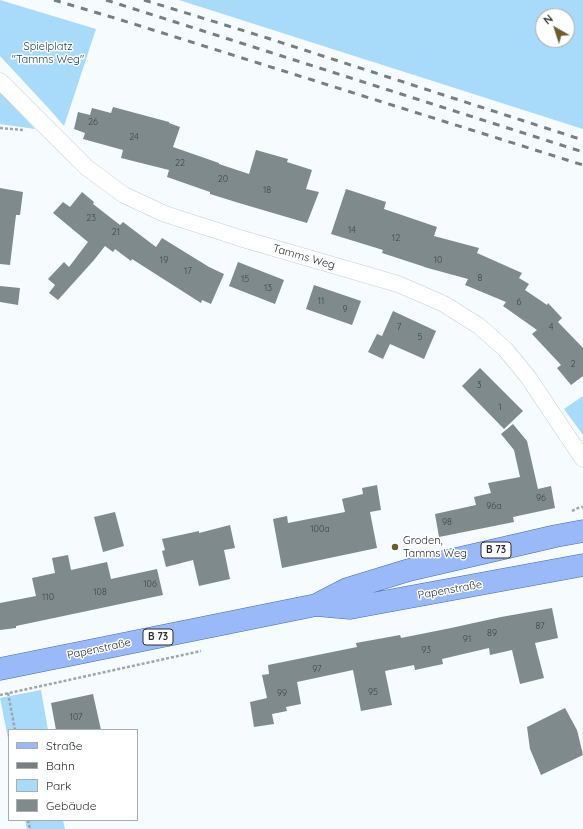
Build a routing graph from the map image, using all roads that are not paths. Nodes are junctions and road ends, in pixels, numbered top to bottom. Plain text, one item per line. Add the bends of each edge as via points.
1 (0, 81) edge
2 (583, 459) edge
3 (583, 531) edge
4 (583, 565) edge
5 (316, 604) junction
6 (0, 669) edge

1 - 2 street, Tamms Weg via 86,167 124,195 165,214 398,284 444,304 479,326 505,349 528,377
3 - 5 main road, Papenstraße / B 73 via 410,570 347,589
4 - 5 main road, Papenstraße / B 73 via 350,608
5 - 6 main road, Papenstraße / B 73

